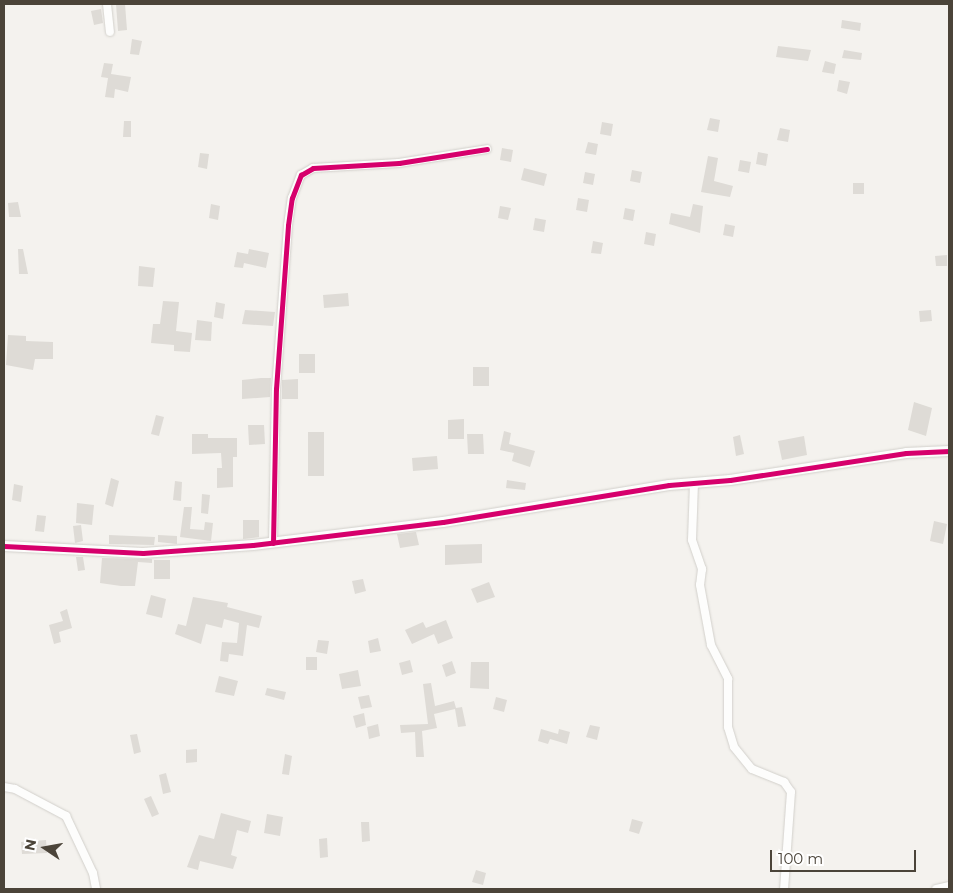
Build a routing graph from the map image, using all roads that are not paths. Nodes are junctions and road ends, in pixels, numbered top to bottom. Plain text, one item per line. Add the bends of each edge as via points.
1 (107, 4) edge
2 (110, 32) dead end
3 (487, 149) dead end
4 (949, 450) edge
5 (694, 483) junction
6 (273, 543) junction
7 (4, 546) edge
8 (4, 787) edge
9 (949, 886) edge
10 (96, 889) edge
11 (784, 889) edge
12 (936, 889) edge

1 - 2 street
3 - 6 street via 399,163 312,168 301,175 290,207 278,370
4 - 5 street
5 - 6 street via 443,522
5 - 11 street via 692,540 702,569 700,585 711,645 728,679 728,726 734,747 752,769 784,782 790,792
6 - 7 street via 143,553
8 - 10 street via 66,816 93,873
9 - 12 street

